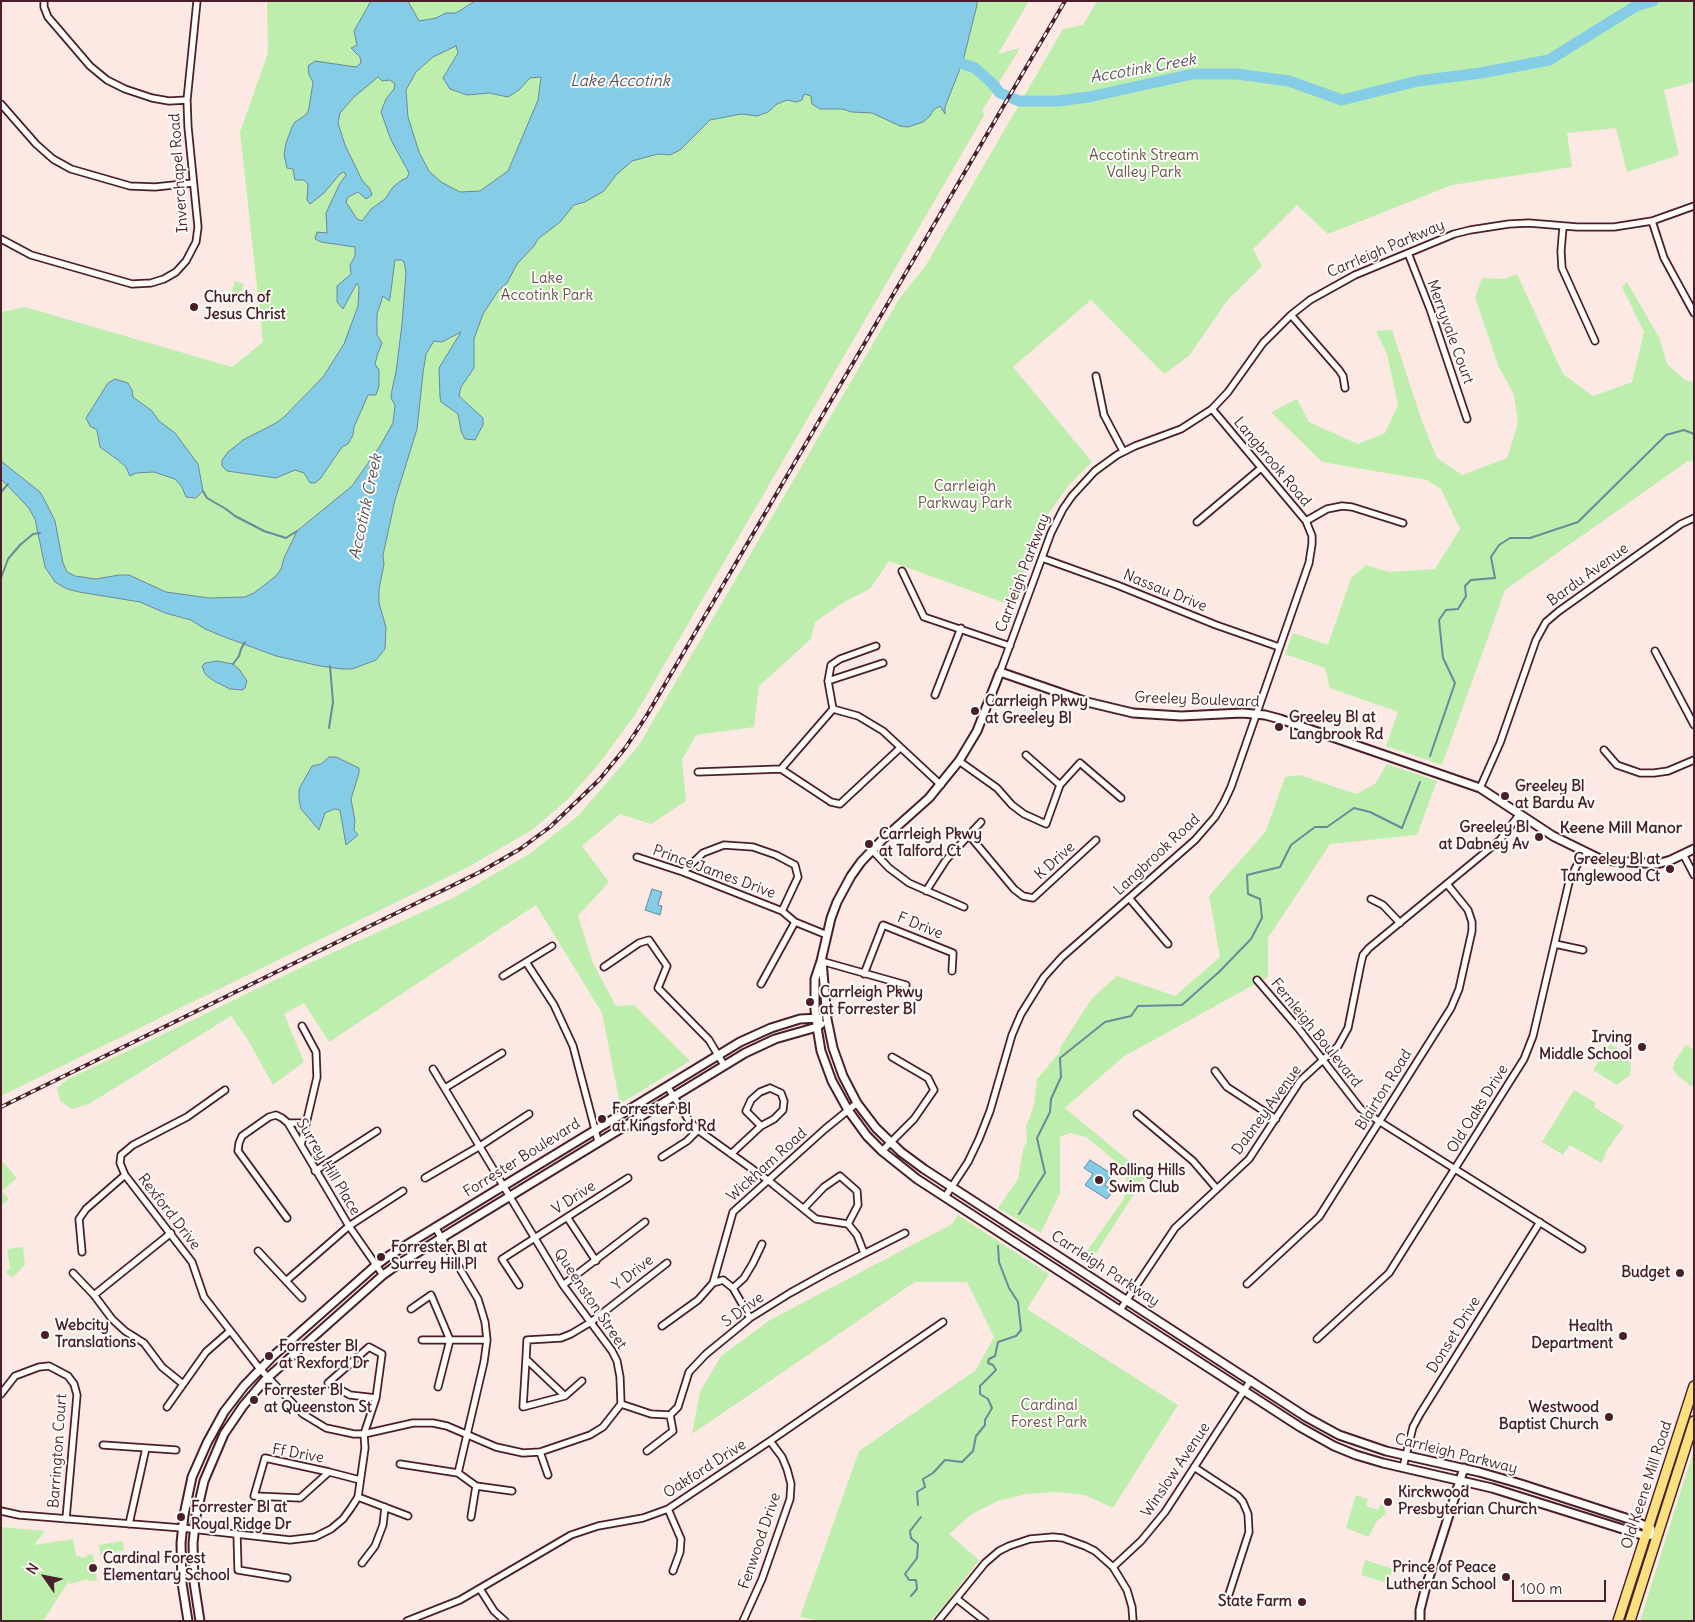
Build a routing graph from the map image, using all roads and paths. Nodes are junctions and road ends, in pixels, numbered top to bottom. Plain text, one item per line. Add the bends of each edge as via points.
1 (44, 1) edge
2 (197, 1) edge
3 (187, 100) junction
4 (1, 104) edge
5 (193, 183) junction
6 (1694, 206) edge
7 (1652, 221) junction
8 (1563, 227) junction
9 (1, 239) edge
10 (1408, 253) junction
11 (1694, 312) edge
12 (1291, 315) junction
13 (1595, 341) dead end
14 (1096, 376) dead end
15 (1345, 388) dead end
16 (1212, 409) junction
17 (1467, 419) dead end
18 (1123, 451) junction
19 (1262, 468) junction
20 (1694, 518) edge
21 (1306, 521) junction
22 (1197, 522) dead end
23 (1403, 523) dead end
24 (1042, 558) junction
25 (902, 571) dead end
26 (961, 628) junction
27 (876, 646) dead end
28 (1010, 646) junction
29 (1279, 647) junction
30 (1655, 651) dead end
31 (884, 663) dead end
32 (1000, 672) junction
33 (828, 681) junction
34 (935, 695) dead end
35 (833, 710) junction
36 (1256, 714) junction
37 (1694, 725) edge
38 (900, 748) junction
39 (1604, 750) dead end
40 (1026, 755) dead end
41 (1694, 760) edge
42 (959, 761) junction
43 (781, 769) junction
44 (698, 772) dead end
45 (940, 784) junction
46 (1060, 785) junction
47 (1480, 788) junction
48 (1121, 798) dead end
49 (1519, 815) junction
50 (981, 822) dead end
51 (969, 835) junction
52 (1096, 840) dead end
53 (1694, 849) edge
54 (872, 850) junction
55 (1583, 852) junction
56 (1683, 854) junction
57 (637, 857) dead end
58 (683, 872) junction
59 (1694, 875) edge
60 (1447, 884) junction
61 (926, 891) junction
62 (1129, 898) junction
63 (1370, 899) dead end
64 (964, 906) dead end
65 (782, 911) junction
66 (795, 922) junction
67 (1400, 923) junction
68 (827, 935) junction
69 (1168, 944) dead end
70 (1554, 944) junction
71 (552, 946) dead end
72 (1583, 950) dead end
73 (822, 961) junction
74 (526, 962) junction
75 (604, 967) dead end
76 (952, 971) dead end
77 (864, 974) junction
78 (503, 976) dead end
79 (1257, 980) dead end
80 (761, 984) dead end
81 (906, 985) dead end
82 (816, 1017) junction
83 (827, 1019) junction
84 (302, 1026) dead end
85 (817, 1027) junction
86 (502, 1053) dead end
87 (718, 1054) junction
88 (892, 1057) dead end
89 (1323, 1060) junction
90 (724, 1065) junction
91 (433, 1069) dead end
92 (1215, 1072) dead end
93 (667, 1086) junction
94 (445, 1088) junction
95 (225, 1090) dead end
96 (673, 1096) junction
97 (857, 1103) junction
98 (848, 1110) junction
99 (528, 1114) dead end
100 (1137, 1114) dead end
101 (1276, 1119) junction
102 (1380, 1121) junction
103 (288, 1123) junction
104 (306, 1123) junction
105 (761, 1126) junction
106 (594, 1130) junction
107 (698, 1130) junction
108 (377, 1131) dead end
109 (598, 1141) junction
110 (890, 1143) junction
111 (301, 1145) junction
112 (480, 1146) junction
113 (882, 1151) junction
114 (731, 1154) junction
115 (662, 1157) dead end
116 (1455, 1169) junction
117 (315, 1171) junction
118 (125, 1175) junction
119 (425, 1178) dead end
120 (628, 1178) dead end
121 (769, 1181) junction
122 (504, 1186) junction
123 (952, 1187) junction
124 (1217, 1189) junction
125 (403, 1191) dead end
126 (510, 1196) junction
127 (945, 1197) junction
128 (804, 1208) junction
129 (567, 1217) junction
130 (287, 1218) dead end
131 (645, 1222) dead end
132 (1540, 1222) junction
133 (848, 1224) junction
134 (349, 1226) junction
135 (435, 1227) junction
136 (171, 1233) junction
137 (905, 1233) dead end
138 (441, 1237) junction
139 (534, 1238) junction
140 (762, 1244) dead end
141 (1582, 1249) dead end
142 (258, 1251) dead end
143 (82, 1252) dead end
144 (864, 1253) junction
145 (596, 1261) junction
146 (667, 1263) dead end
147 (376, 1266) junction
148 (73, 1273) dead end
149 (382, 1275) junction
150 (286, 1281) junction
151 (713, 1283) junction
152 (1247, 1284) dead end
153 (519, 1285) dead end
154 (564, 1285) junction
155 (733, 1288) junction
156 (94, 1295) junction
157 (302, 1298) dead end
158 (1126, 1299) junction
159 (411, 1308) dead end
160 (1120, 1310) junction
161 (750, 1318) junction
162 (591, 1322) junction
163 (943, 1322) dead end
164 (662, 1326) dead end
165 (230, 1331) junction
166 (1317, 1339) dead end
167 (422, 1340) dead end
168 (450, 1340) junction
169 (487, 1340) junction
170 (526, 1359) junction
171 (260, 1369) junction
172 (268, 1378) junction
173 (1251, 1380) junction
174 (582, 1381) dead end
175 (183, 1384) junction
176 (1694, 1386) edge
177 (438, 1387) dead end
178 (1244, 1390) junction
179 (1, 1394) edge
180 (565, 1396) junction
181 (376, 1398) junction
182 (621, 1404) junction
183 (167, 1407) dead end
184 (670, 1415) junction
185 (1694, 1421) edge
186 (364, 1434) junction
187 (467, 1435) junction
188 (770, 1441) junction
189 (103, 1445) dead end
190 (146, 1448) junction
191 (176, 1450) dead end
192 (647, 1451) dead end
193 (540, 1452) junction
194 (1406, 1455) junction
195 (400, 1464) dead end
196 (1194, 1467) junction
197 (1403, 1467) junction
198 (1464, 1468) junction
199 (329, 1472) junction
200 (458, 1473) junction
201 (548, 1475) dead end
202 (360, 1480) junction
203 (1461, 1480) junction
204 (476, 1486) junction
205 (512, 1492) dead end
206 (358, 1497) junction
207 (384, 1507) junction
208 (668, 1509) junction
209 (1, 1510) edge
210 (408, 1516) dead end
211 (471, 1516) dead end
212 (66, 1519) junction
213 (129, 1524) junction
214 (1648, 1526) junction
215 (182, 1528) junction
216 (194, 1529) junction
217 (238, 1534) junction
218 (1658, 1534) junction
219 (1645, 1536) junction
220 (362, 1563) dead end
221 (1113, 1567) junction
222 (673, 1570) dead end
223 (287, 1578) dead end
224 (480, 1589) junction
225 (1229, 1594) dead end
226 (957, 1599) junction
227 (188, 1621) edge
228 (200, 1621) edge
229 (407, 1621) edge
230 (505, 1621) edge
231 (743, 1621) edge
232 (938, 1621) edge
233 (985, 1621) edge
234 (1133, 1621) edge
235 (1420, 1621) edge
236 (1618, 1621) edge
237 (1630, 1621) edge

1 - 3 street via 48,17 90,66 107,80 152,98
2 - 3 street, Inverchapel Road
3 - 5 street, Inverchapel Road
4 - 5 street via 41,149 71,169 130,186
5 - 9 street, Inverchapel Road via 198,227 196,242 181,267 158,282 125,283 31,255
6 - 7 street, Carrleigh Parkway
7 - 8 street, Carrleigh Parkway via 1614,227
7 - 11 street via 1664,258
8 - 10 street, Carrleigh Parkway via 1529,224 1489,226 1454,234
8 - 13 street via 1562,268
10 - 12 street, Carrleigh Parkway via 1338,283
10 - 17 street, Merryvale Court
12 - 15 street via 1339,370
12 - 16 street, Carrleigh Parkway via 1263,343
14 - 18 street via 1104,415
16 - 18 street, Carrleigh Parkway via 1181,428
16 - 19 street, Langbrook Road
18 - 24 street, Carrleigh Parkway via 1095,471 1072,496 1055,523
19 - 21 street, Langbrook Road
19 - 22 street
20 - 47 street, Bardu Avenue via 1681,524 1546,622 1536,640 1500,744
21 - 23 street via 1327,509 1342,506
21 - 29 street, Langbrook Road via 1312,536 1312,552
24 - 28 street, Carrleigh Parkway
24 - 29 street, Nassau Drive
25 - 26 street via 924,617
26 - 28 street
26 - 34 street
27 - 33 street via 831,665
28 - 32 street, Carrleigh Parkway
29 - 36 street, Langbrook Road
30 - 37 street
31 - 33 street
32 - 36 street, Greeley Boulevard via 1087,702 1133,712 1181,716
32 - 42 street, Carrleigh Parkway via 977,730
33 - 35 street
35 - 38 street via 858,716 883,731
35 - 43 street
36 - 47 street, Greeley Boulevard via 1280,719
36 - 62 street, Langbrook Road via 1231,787 1215,817 1195,840
38 - 43 street via 840,804 831,802
38 - 45 street
39 - 41 street via 1618,765 1640,773 1668,771
40 - 46 street
42 - 45 street, Carrleigh Parkway
42 - 46 street via 997,788 1024,814 1046,824
43 - 44 street
45 - 54 street, Carrleigh Parkway
46 - 48 street via 1080,763
47 - 49 street, Greeley Boulevard
49 - 55 street, Greeley Boulevard
49 - 60 street, Dabney Avenue via 1500,840
50 - 51 street
51 - 52 street, K Drive via 1014,889 1033,898
51 - 61 street via 946,860
53 - 56 street, Greeley Boulevard
54 - 61 street via 898,876
54 - 68 street, Carrleigh Parkway via 843,890
55 - 56 street, Greeley Boulevard via 1608,861 1650,864 1662,863
55 - 70 street, Old Oaks Drive via 1569,882
56 - 59 street
57 - 58 street, Prince James Drive
58 - 65 street, Prince James Drive
58 - 65 street via 703,853 724,845 753,847 776,855 796,865 798,877
60 - 67 street, Dabney Avenue
60 - 102 street, Blairton Road via 1468,910 1472,922 1459,989 1451,1008
61 - 64 street
62 - 69 street
62 - 123 street, Langbrook Road via 1062,957 1031,995 1012,1035 985,1125
63 - 67 street via 1383,905
65 - 66 street, Prince James Drive
66 - 68 street, Prince James Drive
66 - 80 street
67 - 89 street, Dabney Avenue via 1364,955 1348,1028 1338,1046
68 - 73 street, Carrleigh Parkway
70 - 72 street
70 - 116 street, Old Oaks Drive via 1529,1050
71 - 74 street
73 - 77 street
73 - 82 street, Carrleigh Parkway via 815,979
73 - 83 street, Carrleigh Parkway
74 - 78 street
74 - 106 street via 554,1005 573,1046
75 - 87 street via 639,942 649,940 668,966 658,988 709,1040
76 - 77 street, F Drive via 953,953 883,924
77 - 81 street
79 - 89 street, Fernleigh Boulevard
82 - 83 street, Forrester Boulevard
82 - 85 street, Carrleigh Parkway
82 - 87 street, Forrester Boulevard via 771,1028
83 - 85 street, Forrester Boulevard
83 - 97 street, Carrleigh Parkway via 838,1063
84 - 104 street via 316,1052 318,1078
85 - 90 street, Forrester Boulevard via 775,1039
85 - 98 street, Carrleigh Parkway via 826,1067
86 - 94 street
87 - 90 street
87 - 93 street, Forrester Boulevard
88 - 110 street via 928,1078 934,1090 914,1120
89 - 101 street, Dabney Avenue via 1300,1081
89 - 102 street, Fernleigh Boulevard via 1360,1108
90 - 96 street, Forrester Boulevard
91 - 94 street, Queenston Street
92 - 101 street via 1227,1087
93 - 96 street
93 - 106 street, Forrester Boulevard
94 - 112 street, Queenston Street
95 - 118 street via 187,1117 120,1155
96 - 107 street
96 - 109 street, Forrester Boulevard
97 - 98 street, Wickham Road
97 - 110 street, Carrleigh Parkway
98 - 113 street, Carrleigh Parkway
98 - 121 street, Wickham Road
99 - 112 street
100 - 124 street via 1193,1162
101 - 124 street, Dabney Avenue via 1249,1159
102 - 116 street, Fernleigh Boulevard
102 - 152 street, Blairton Road via 1320,1217
103 - 104 street
103 - 111 street, Surrey Hill Place
103 - 130 street, Surrey Hill Place via 276,1116 269,1117 242,1136 238,1151
104 - 111 street
105 - 105 street via 783,1110 781,1093 770,1088 751,1100 746,1111
105 - 114 street
106 - 109 street
106 - 122 street, Forrester Boulevard
107 - 114 street
107 - 115 street
108 - 117 street
109 - 126 street, Forrester Boulevard
110 - 113 street
110 - 123 street, Carrleigh Parkway
111 - 117 street, Surrey Hill Place
112 - 119 street
112 - 122 street, Queenston Street
113 - 127 street, Carrleigh Parkway
114 - 121 street
116 - 132 street, Fernleigh Boulevard
116 - 166 street, Old Oaks Drive via 1389,1273
117 - 134 street, Surrey Hill Place
118 - 136 street, Rexford Drive
118 - 143 street, Rexford Drive via 86,1208 79,1219
120 - 129 street, V Drive
121 - 128 street
121 - 151 street, Wickham Road via 733,1212
122 - 126 street, Queenston Street
122 - 135 street, Forrester Boulevard
123 - 127 street, Langbrook Road
123 - 158 street, Carrleigh Parkway
124 - 158 street, Dabney Avenue via 1175,1228
125 - 134 street
126 - 138 street, Forrester Boulevard
126 - 139 street, Queenston Street
127 - 160 street, Carrleigh Parkway
128 - 133 street via 816,1219
128 - 133 street via 840,1176 857,1191 858,1205
129 - 139 street, V Drive
129 - 145 street
131 - 145 street
132 - 141 street, Fernleigh Boulevard
132 - 194 street, Donset Drive via 1424,1407
133 - 144 street via 857,1235
134 - 147 street, Surrey Hill Place
134 - 150 street
135 - 138 street
135 - 147 street, Forrester Boulevard
136 - 156 street
136 - 165 street, Rexford Drive via 192,1262 204,1297
137 - 144 street, S Drive
138 - 149 street, Forrester Boulevard
138 - 169 street via 478,1299
139 - 153 street, V Drive via 502,1259
139 - 154 street, Queenston Street
140 - 155 street via 744,1278
142 - 150 street
144 - 161 street, S Drive
145 - 154 street
146 - 162 street, Y Drive
147 - 149 street, Surrey Hill Place
147 - 171 street, Forrester Boulevard
148 - 156 street
149 - 172 street, Forrester Boulevard
150 - 157 street
151 - 155 street via 723,1280
151 - 164 street, Wickham Road via 698,1300
154 - 162 street, Queenston Street
155 - 161 street
156 - 175 street via 112,1319 144,1342 162,1367
158 - 160 street, Dabney Avenue
158 - 173 street, Carrleigh Parkway
159 - 168 street via 431,1295
160 - 178 street, Carrleigh Parkway
161 - 184 street, S Drive via 689,1372 678,1408
162 - 170 street, Y Drive via 561,1338 527,1340
162 - 182 street, Queenston Street via 617,1360
163 - 188 street, Oakford Drive
165 - 171 street, Rexford Drive
165 - 175 street via 206,1352
167 - 168 street
168 - 169 street
168 - 177 street
169 - 187 street
170 - 180 street
170 - 180 street via 524,1407
171 - 172 street
171 - 215 street, Forrester Boulevard via 224,1412 206,1443 192,1477
172 - 186 street via 316,1423 337,1432
172 - 216 street, Forrester Boulevard via 234,1419 217,1448 204,1480
173 - 178 street, Winslow Avenue
173 - 194 street, Carrleigh Parkway via 1339,1435 1372,1448
174 - 180 street
175 - 183 street
176 - 214 main road, Old Keene Mill Road
178 - 196 street, Winslow Avenue
178 - 197 street, Carrleigh Parkway via 1334,1446
179 - 212 street, Barrington Court via 15,1376 39,1367 49,1366 68,1376 74,1384 77,1395
181 - 181 street via 350,1395 328,1383 368,1346 382,1354
181 - 186 street
182 - 184 street via 652,1414
182 - 193 street via 596,1432
184 - 192 street, S Drive via 673,1430
185 - 218 main road, Old Keene Mill Road
186 - 187 street via 423,1422 442,1425
186 - 202 street
187 - 193 street via 508,1451
187 - 200 street
188 - 208 street, Oakford Drive
188 - 231 street, Fenwood Drive via 787,1469 790,1499 762,1579
189 - 190 street
190 - 191 street
190 - 213 street
193 - 201 street
194 - 197 street, Donset Drive
194 - 198 street, Carrleigh Parkway
195 - 200 street
196 - 221 street, Winslow Avenue via 1151,1530
196 - 225 street via 1238,1496 1248,1514 1249,1532
197 - 203 street, Carrleigh Parkway
198 - 203 street
198 - 214 street, Carrleigh Parkway
199 - 199 street, Ff Drive via 300,1498 254,1496 265,1458
199 - 202 street, Ff Drive
200 - 204 street
202 - 206 street
203 - 219 street, Carrleigh Parkway
203 - 235 street via 1425,1590
204 - 205 street
204 - 211 street
206 - 207 street
206 - 217 street via 343,1519 316,1536 290,1540
207 - 210 street
207 - 220 street via 383,1525 375,1546
208 - 222 street via 681,1539
208 - 224 street, Oakford Drive via 571,1535
209 - 212 street
212 - 213 street
213 - 215 street
214 - 218 street, Carrleigh Parkway
214 - 219 main road, Old Keene Mill Road
215 - 216 street
215 - 227 street, Forrester Boulevard via 181,1571
216 - 217 street
216 - 228 street, Forrester Boulevard via 193,1570
217 - 223 street via 238,1570
218 - 219 street, Carrleigh Parkway
218 - 237 main road, Old Keene Mill Road
219 - 236 main road, Old Keene Mill Road
221 - 226 street via 1095,1551 1075,1542 1052,1537 1030,1539 991,1557
221 - 234 street via 1127,1590
224 - 229 street, Oakford Drive via 443,1608
224 - 230 street via 494,1611
226 - 232 street
226 - 233 street

